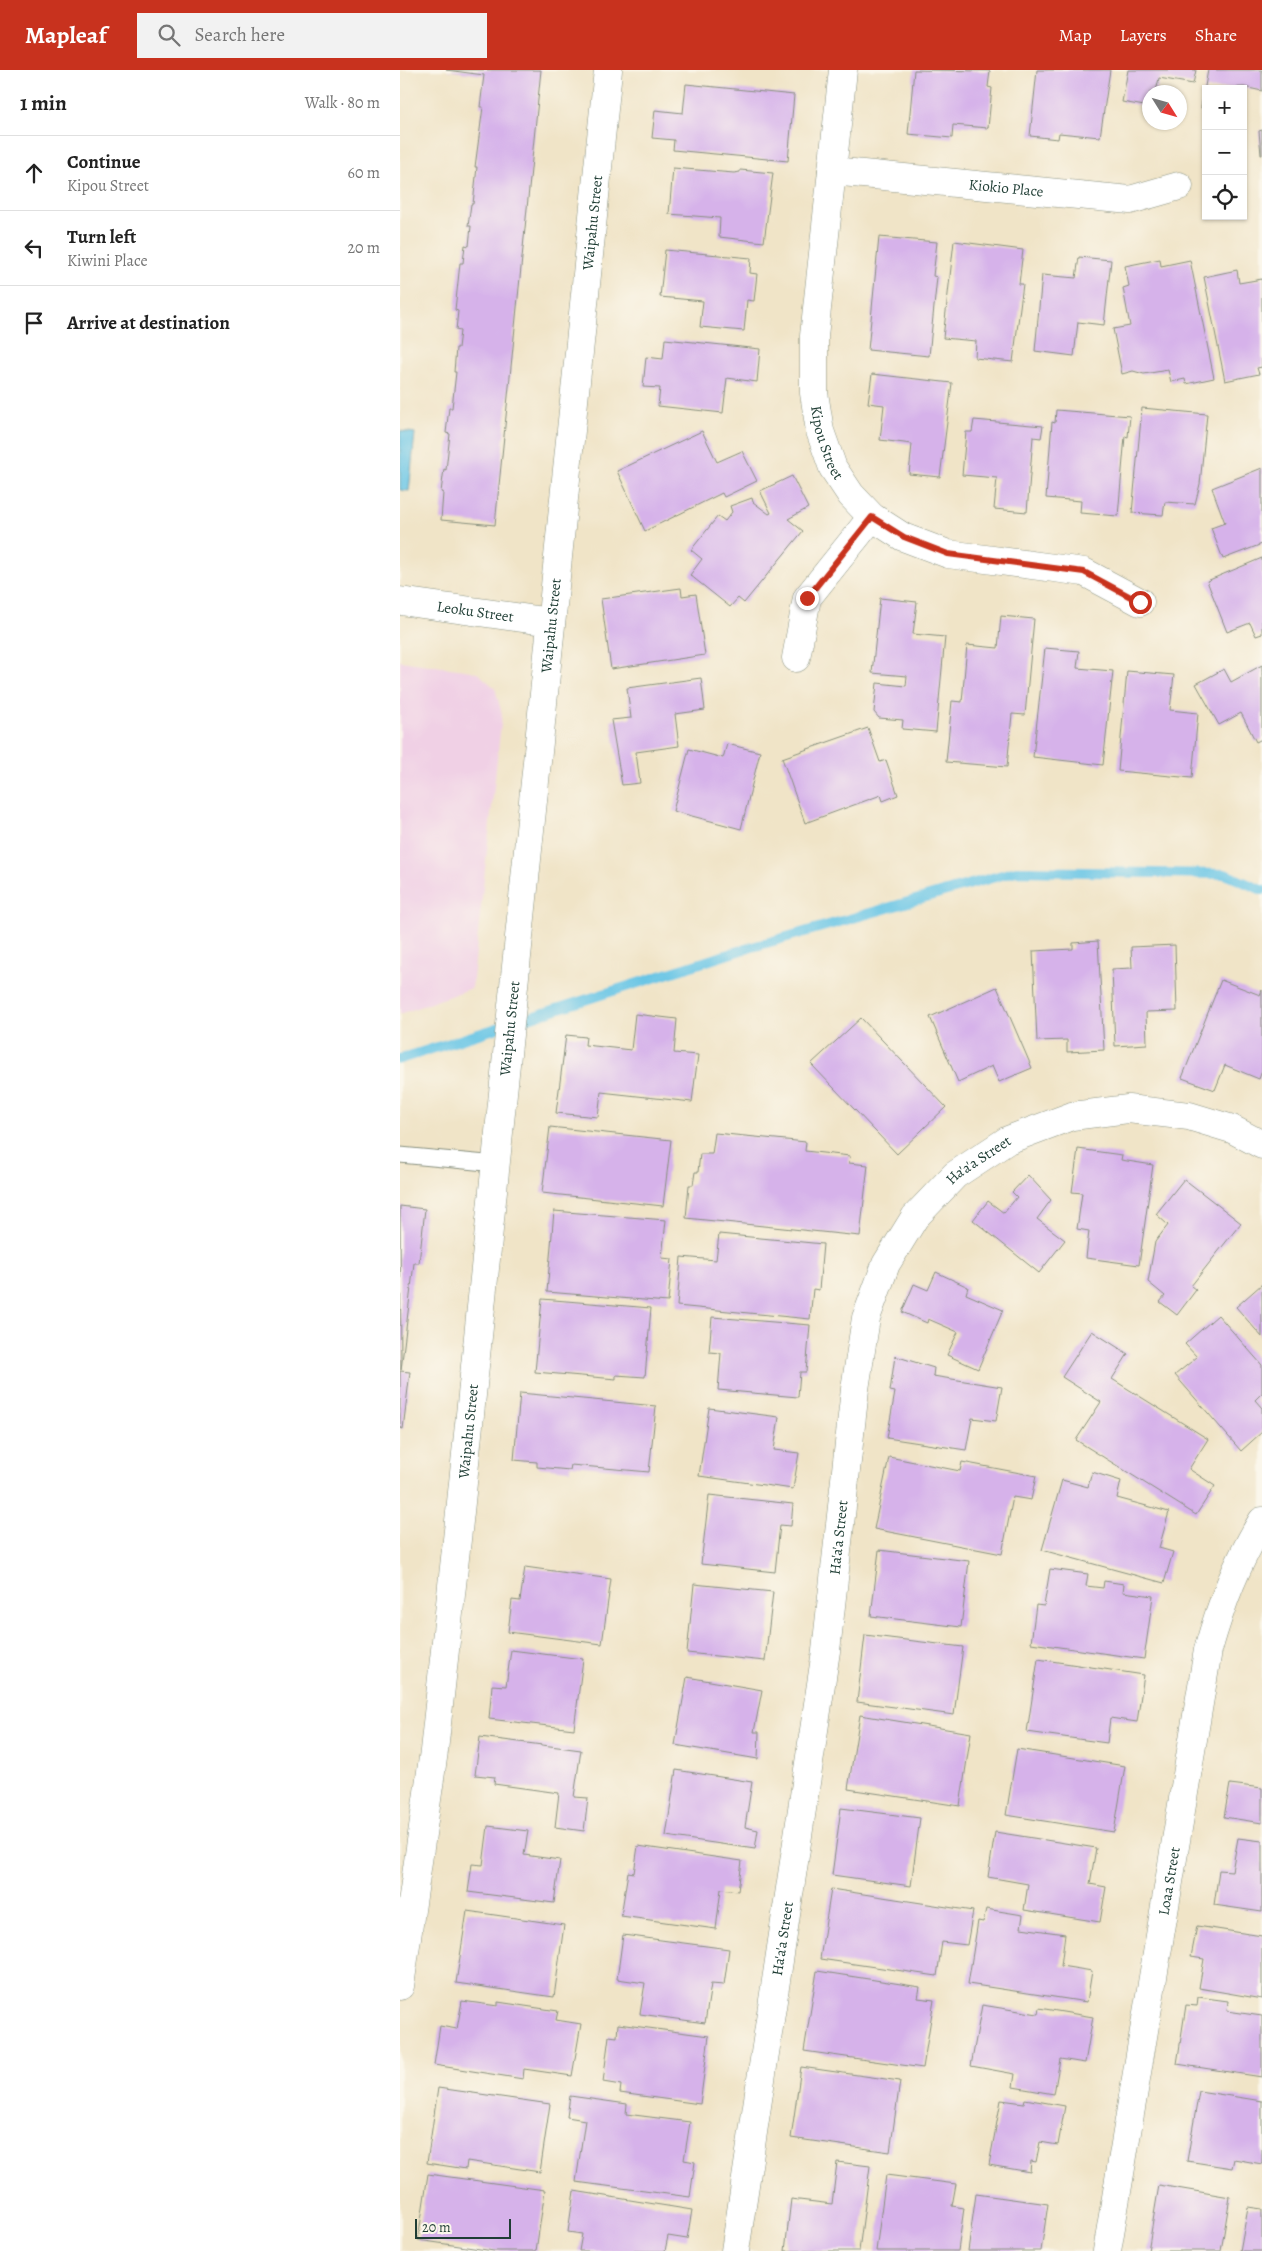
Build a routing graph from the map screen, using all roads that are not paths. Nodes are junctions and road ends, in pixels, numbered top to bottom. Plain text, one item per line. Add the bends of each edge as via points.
1 (608, 70) edge
2 (843, 70) edge
3 (832, 171) junction
4 (1180, 186) dead end
5 (872, 517) junction
6 (400, 601) edge
7 (1140, 602) dead end
8 (551, 622) junction
9 (796, 658) dead end
10 (1262, 1146) edge
11 (400, 1155) edge
12 (497, 1164) junction
13 (1262, 1521) edge
14 (400, 1986) edge
15 (735, 2251) edge
16 (1107, 2251) edge

1 - 8 street, Waipahu Street
2 - 3 street, Kipou Street
3 - 4 street, Kiokio Place via 1130,200
3 - 5 street, Kipou Street via 814,336 814,393 820,431 833,468 851,496
5 - 7 street, Kipou Street via 904,537 948,554 1084,572
5 - 9 street via 807,598
6 - 8 street, Leoku Street
8 - 12 street, Waipahu Street
10 - 15 street, Ha'a'a Street via 1232,1129 1189,1116 1128,1109 1072,1116 1008,1140 955,1175 916,1217 886,1264 866,1318 855,1389 826,1651
11 - 12 lane
12 - 14 street, Waipahu Street via 435,1741
13 - 16 street, Loaa Street via 1241,1556 1222,1602 1208,1650

